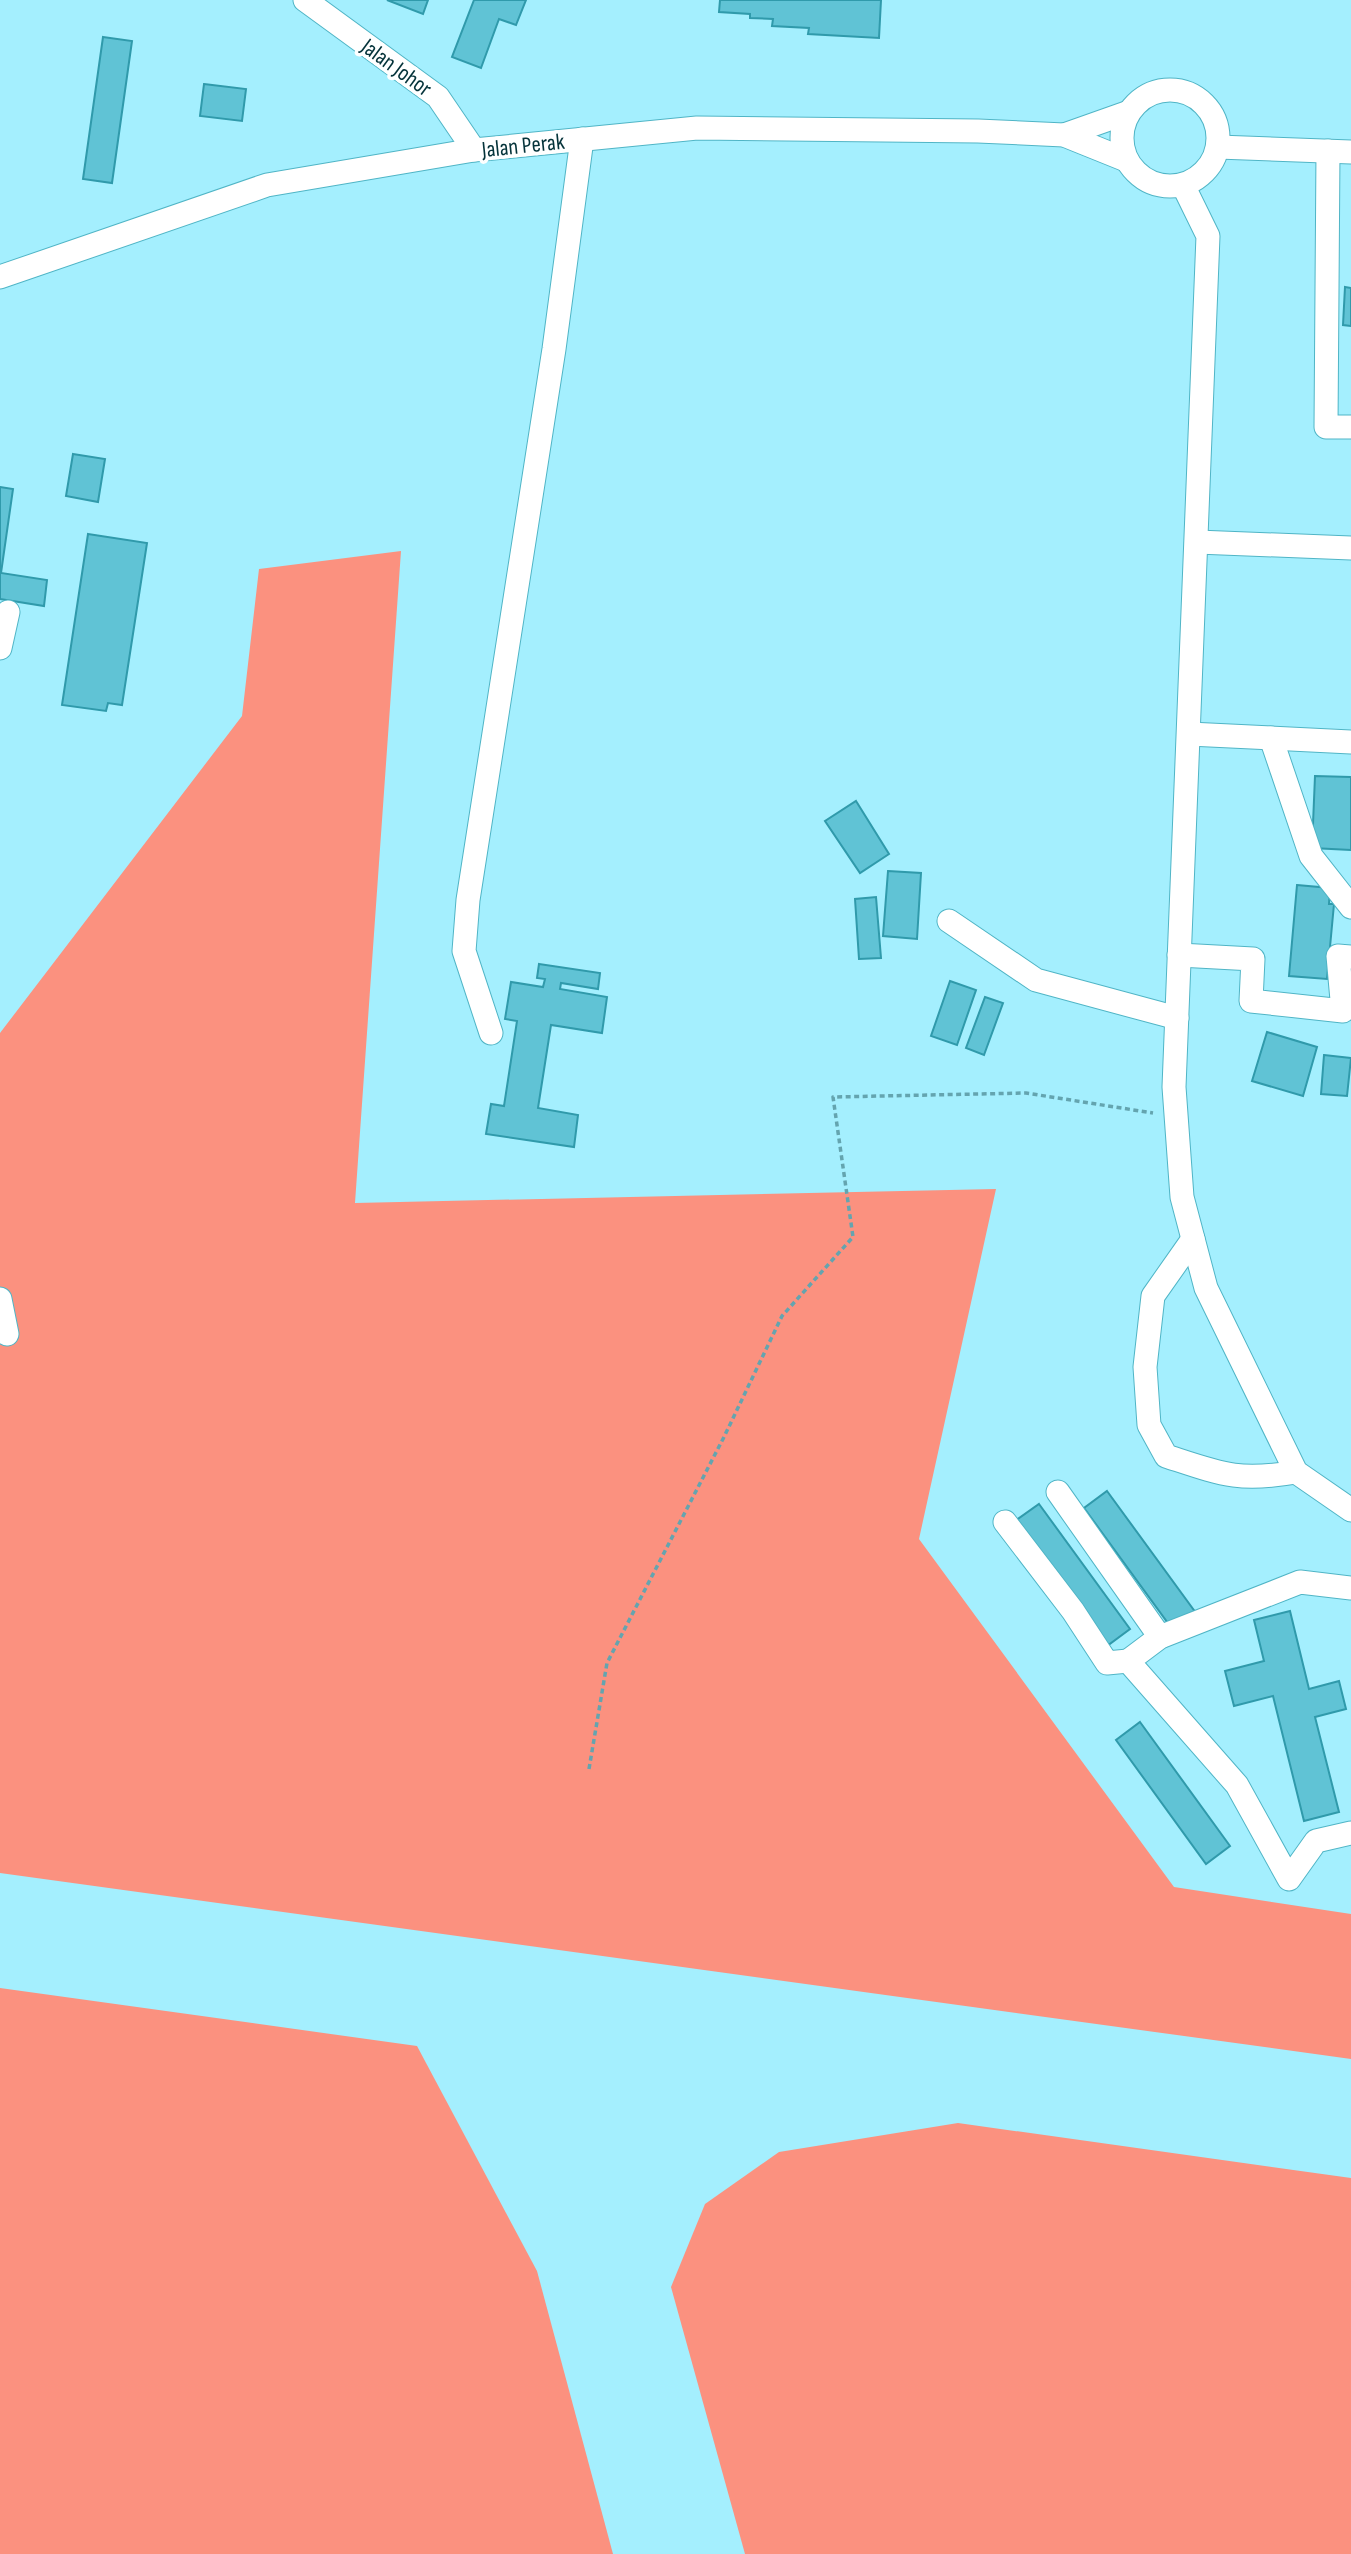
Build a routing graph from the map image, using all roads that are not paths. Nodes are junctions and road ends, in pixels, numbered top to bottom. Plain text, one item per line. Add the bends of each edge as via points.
1 (305, 0) edge
2 (1129, 112) junction
3 (1064, 135) junction
4 (582, 139) junction
5 (1218, 147) junction
6 (474, 150) junction
7 (1340, 152) edge
8 (1126, 160) junction
9 (1183, 185) junction
10 (0, 277) edge
11 (1351, 427) edge
12 (1196, 541) junction
13 (1351, 548) edge
14 (8, 612) dead end
15 (0, 648) edge
16 (1189, 734) junction
17 (1271, 738) junction
18 (1351, 742) edge
19 (1351, 907) edge
20 (949, 920) dead end
21 (1179, 955) junction
22 (1351, 957) edge
23 (1347, 1014) edge
24 (1177, 1018) junction
25 (491, 1033) dead end
26 (1193, 1239) junction
27 (0, 1300) edge
28 (7, 1334) dead end
29 (1296, 1472) junction
30 (1058, 1492) dead end
31 (1351, 1510) edge
32 (1005, 1522) dead end
33 (1349, 1594) edge
34 (1160, 1637) junction
35 (1128, 1661) junction
36 (1351, 1833) edge

1 - 6 street, Jalan Johor via 438,97
2 - 3 street, Jalan Perak
2 - 5 street via 1154,93 1185,93 1210,112
2 - 8 street via 1123,127
3 - 4 street, Jalan Perak via 697,128
3 - 8 street, Jalan Perak
4 - 6 street, Jalan Perak
4 - 25 street via 468,900 464,951
5 - 7 street
5 - 9 street via 1206,169
6 - 10 street, Jalan Perak via 267,185
7 - 11 street via 1326,427
8 - 9 street via 1150,183
9 - 12 street via 1208,236
12 - 13 street
12 - 16 street
14 - 15 street
16 - 17 street
16 - 21 street
17 - 18 street
17 - 19 street via 1311,856
20 - 24 street via 1035,981
21 - 23 street via 1254,959 1251,1001
21 - 24 street
22 - 23 street via 1338,956
24 - 26 street via 1176,1117 1182,1197
26 - 29 street via 1206,1288
26 - 29 street via 1153,1296 1145,1367 1149,1425 1166,1456 1231,1477
27 - 28 street
29 - 31 street
30 - 34 street
32 - 35 street via 1107,1663
33 - 34 street via 1300,1582
34 - 35 street
35 - 36 street via 1237,1785 1289,1880 1316,1841

